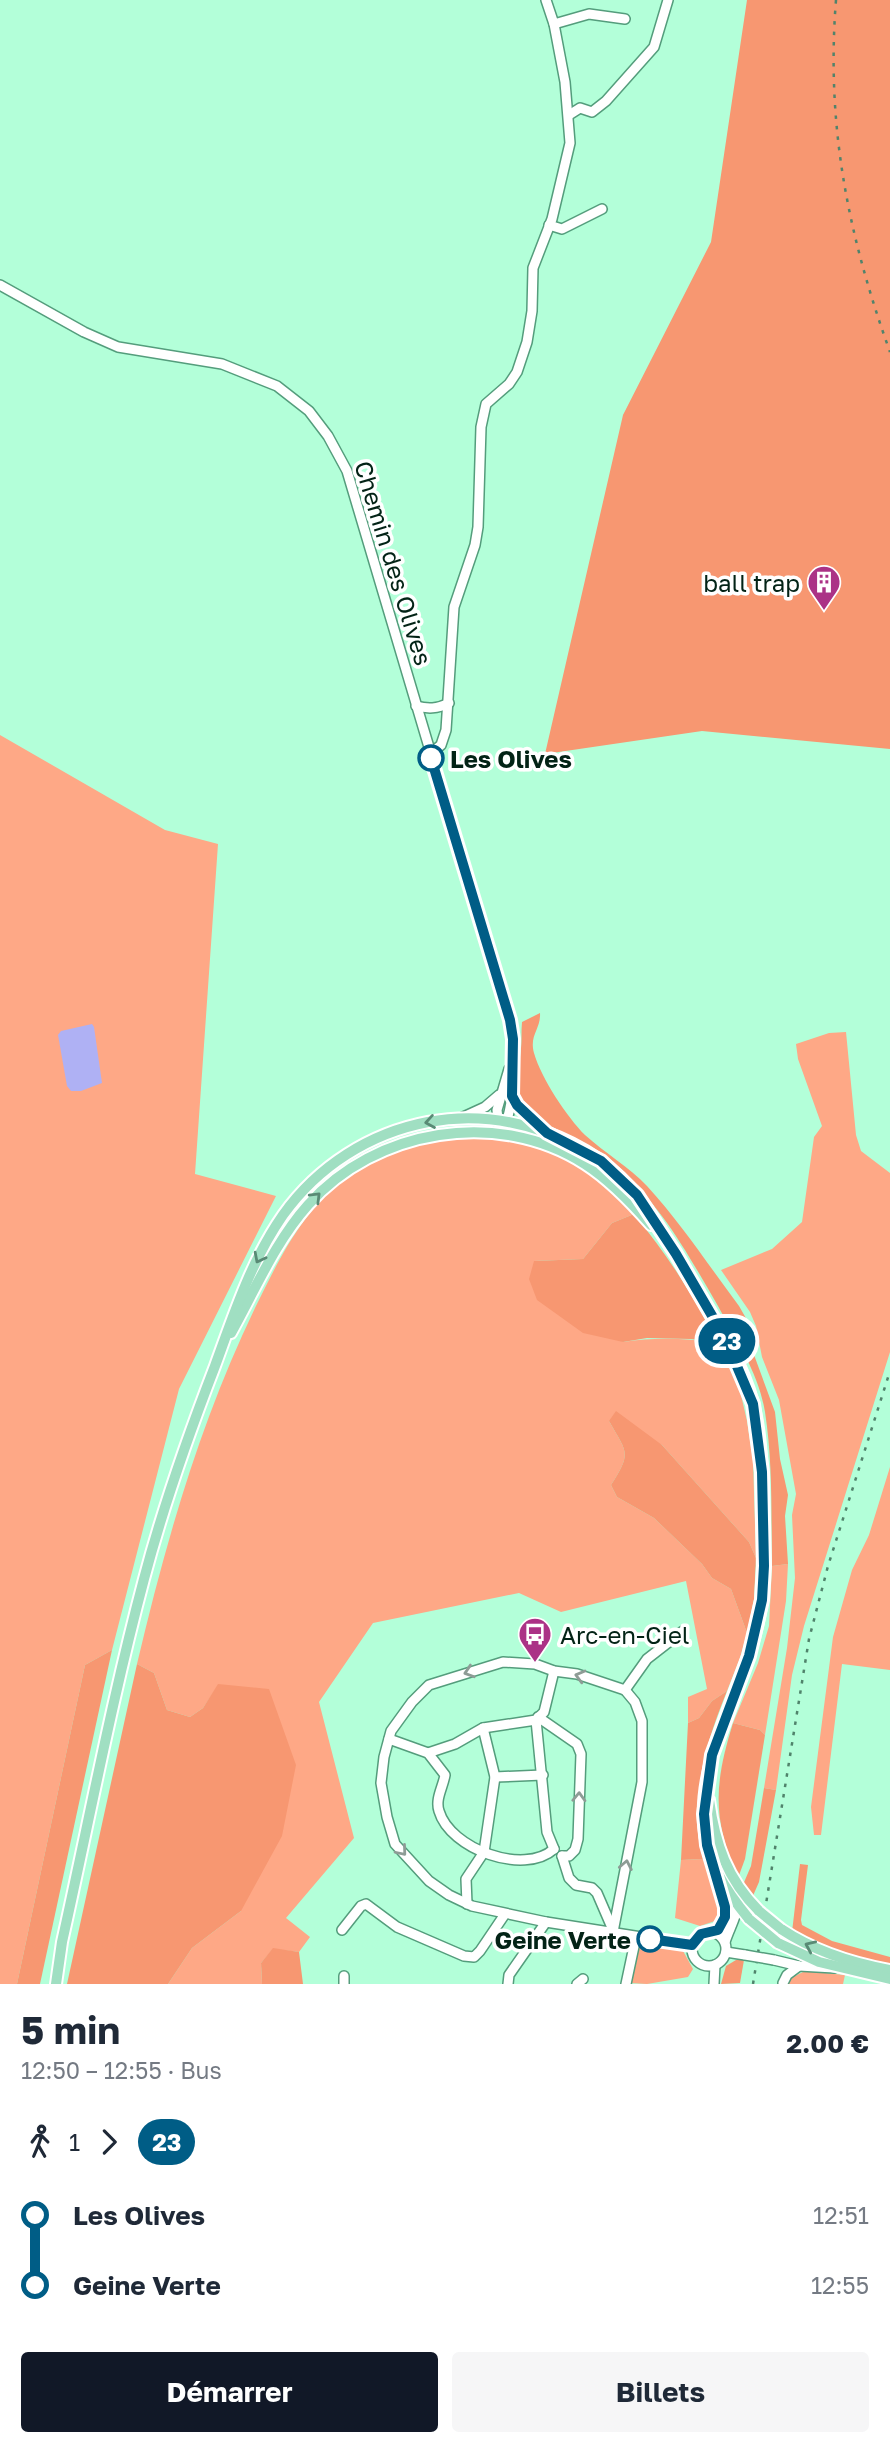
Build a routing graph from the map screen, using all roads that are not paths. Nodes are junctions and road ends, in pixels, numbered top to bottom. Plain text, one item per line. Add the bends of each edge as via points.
1 (546, 0) edge
2 (668, 0) edge
3 (625, 19) dead end
4 (554, 24) junction
5 (569, 115) junction
6 (602, 209) dead end
7 (549, 225) junction
8 (0, 285) edge
9 (449, 703) junction
10 (416, 706) junction
11 (430, 754) junction
12 (512, 1061) junction
13 (502, 1090) junction
14 (512, 1096) junction
15 (458, 1119) junction
16 (503, 1121) junction
17 (547, 1133) junction
18 (501, 1134) junction
19 (676, 1254) junction
20 (217, 1360) junction
21 (683, 1631) dead end
22 (554, 1671) junction
23 (625, 1690) junction
24 (537, 1719) junction
25 (484, 1728) junction
26 (389, 1740) junction
27 (428, 1753) junction
28 (542, 1775) junction
29 (495, 1777) junction
30 (707, 1784) junction
31 (554, 1849) junction
32 (484, 1852) junction
33 (562, 1856) junction
34 (713, 1864) junction
35 (734, 1882) junction
36 (467, 1904) junction
37 (738, 1907) junction
38 (753, 1910) junction
39 (505, 1914) junction
40 (725, 1917) junction
41 (546, 1922) junction
42 (342, 1930) dead end
43 (613, 1932) junction
44 (713, 1932) junction
45 (636, 1937) junction
46 (62, 1942) junction
47 (692, 1945) junction
48 (726, 1947) junction
49 (778, 1961) junction
50 (715, 1965) junction
51 (799, 1966) junction
52 (839, 1969) junction
53 (890, 1970) edge
54 (890, 1979) edge
55 (50, 1984) edge
56 (55, 1984) edge
57 (508, 1984) edge
58 (626, 1984) edge
59 (714, 1984) edge
60 (783, 1984) edge

1 - 4 street
2 - 5 street via 654,47 606,101 592,112 580,108
3 - 4 street via 589,14
4 - 5 street
5 - 7 street via 570,143
6 - 7 street via 562,229
7 - 9 street via 533,268 532,311 517,372 486,404 481,427 478,527 454,607
8 - 10 street, Chemin des Olives via 118,347 222,364 277,386 309,411 347,471
9 - 10 street via 440,708
9 - 11 street via 441,745
10 - 11 street, Chemin des Olives
11 - 12 street, Chemin des Olives via 510,1020
12 - 13 street, Chemin des Olives
12 - 14 street, Chemin des Olives
13 - 15 street via 485,1107
13 - 16 street, Chemin des Olives via 497,1110
14 - 16 street, Chemin des Olives
14 - 17 street
15 - 16 main road
15 -> 20 main road via 431,1121 379,1137 341,1158 303,1191 262,1250 239,1296
16 - 17 main road
16 - 18 street, Chemin des Olives
17 - 19 main road via 601,1161 620,1178 637,1195
18 - 19 main road via 540,1143 584,1164 628,1200
20 -> 18 main road via 292,1226 349,1168 422,1137
19 - 30 main road via 747,1385 758,1428 762,1472 760,1617 715,1747
20 - 46 main road via 188,1434 144,1579
21 - 23 street via 647,1660
23 -> 22 street
22 - 24 street via 544,1712
22 -> 26 street via 535,1664 503,1662 429,1685 412,1702
43 -> 23 street via 642,1782 642,1721
24 - 25 street
24 - 28 street
33 -> 24 street via 575,1850 578,1839 581,1754 576,1744
25 - 27 street
25 - 29 street
26 - 27 street
26 -> 36 street via 381,1783 395,1844 429,1881
27 - 32 street via 445,1774 437,1802 440,1815 449,1829
28 - 29 street
28 - 31 street via 547,1832
29 - 32 street
30 - 34 main road via 704,1825
30 - 35 main road via 718,1846
31 - 32 street via 546,1856 519,1862
31 - 33 street
32 - 36 street via 466,1880
33 - 43 street via 569,1878 597,1893
34 - 37 main road
34 - 40 street
35 - 37 street
35 - 38 main road
36 - 39 street
37 - 38 main road
37 - 40 street
37 - 48 street
38 - 52 main road, bridge via 778,1943
53 -> 38 main road, bridge via 802,1942
39 - 41 street
39 - 42 street via 474,1957 397,1927 366,1904
40 - 44 street
41 - 43 street
41 - 57 street via 509,1975
43 - 45 street
44 - 47 street via 701,1934
44 - 48 street
45 - 47 street
45 - 58 street
46 - 55 main road
46 - 56 main road
47 - 50 street via 697,1961
48 - 49 street, bridge
48 - 50 street
49 - 51 street
49 - 60 street
50 - 59 street
51 - 52 street
51 - 60 street
52 - 54 main road

